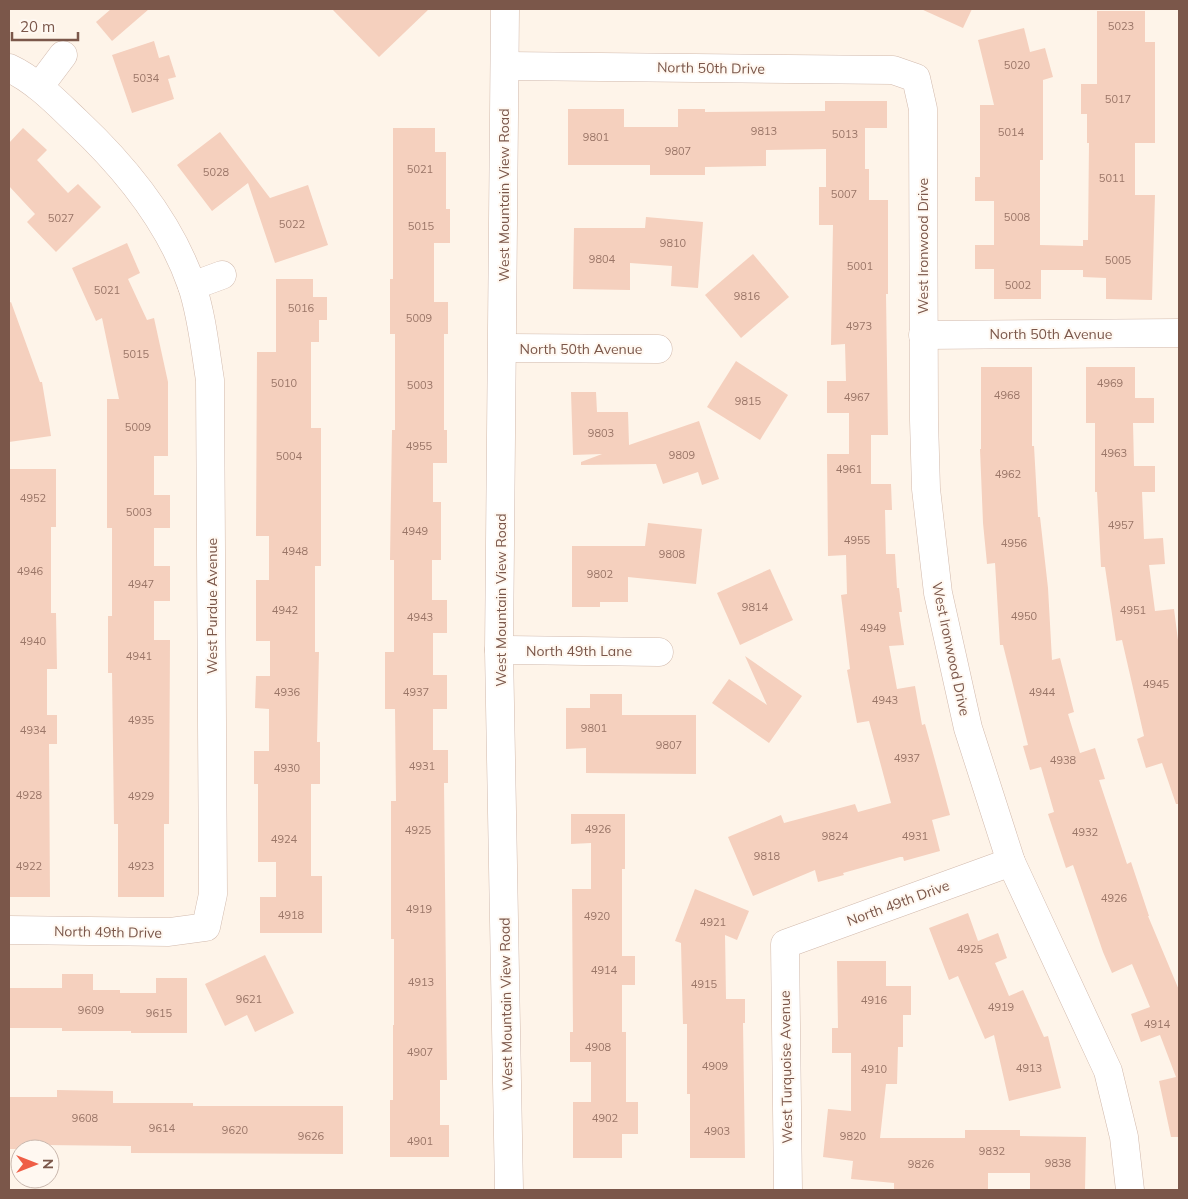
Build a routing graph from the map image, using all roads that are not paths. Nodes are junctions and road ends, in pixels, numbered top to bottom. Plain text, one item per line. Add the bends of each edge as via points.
1 (505, 9) edge
2 (63, 55) dead end
3 (505, 66) junction
4 (9, 68) edge
5 (916, 78) joint
6 (39, 87) junction
7 (222, 275) dead end
8 (192, 286) junction
9 (1179, 333) edge
10 (923, 335) junction
11 (503, 348) junction
12 (658, 350) dead end
13 (500, 650) junction
14 (659, 652) dead end
15 (1011, 862) junction
16 (206, 927) joint
17 (9, 930) edge
18 (785, 944) joint
19 (510, 1190) edge
20 (788, 1190) edge
21 (1130, 1190) edge

1 - 3 street, West Mountain View Road
2 - 6 street
3 - 5 street, North 50th Drive via 893,70
3 - 11 street, West Mountain View Road
4 - 6 street
5 - 10 street, West Ironwood Drive via 923,109
6 - 8 street, West Purdue Avenue via 106,148 148,201 173,243
7 - 8 street
8 - 16 street, West Purdue Avenue via 203,331 211,399 213,894
9 - 10 street, North 50th Avenue
10 - 15 street, West Ironwood Drive via 926,489 938,593 968,728
11 - 12 street, North 50th Avenue
11 - 13 street, West Mountain View Road
13 - 14 street, North 49th Lane
13 - 19 street, West Mountain View Road
15 - 18 street, North 49th Drive
15 - 21 street, West Ironwood Drive via 1108,1071 1124,1137
16 - 17 street, North 49th Drive via 169,932
18 - 20 street, West Turquoise Avenue

